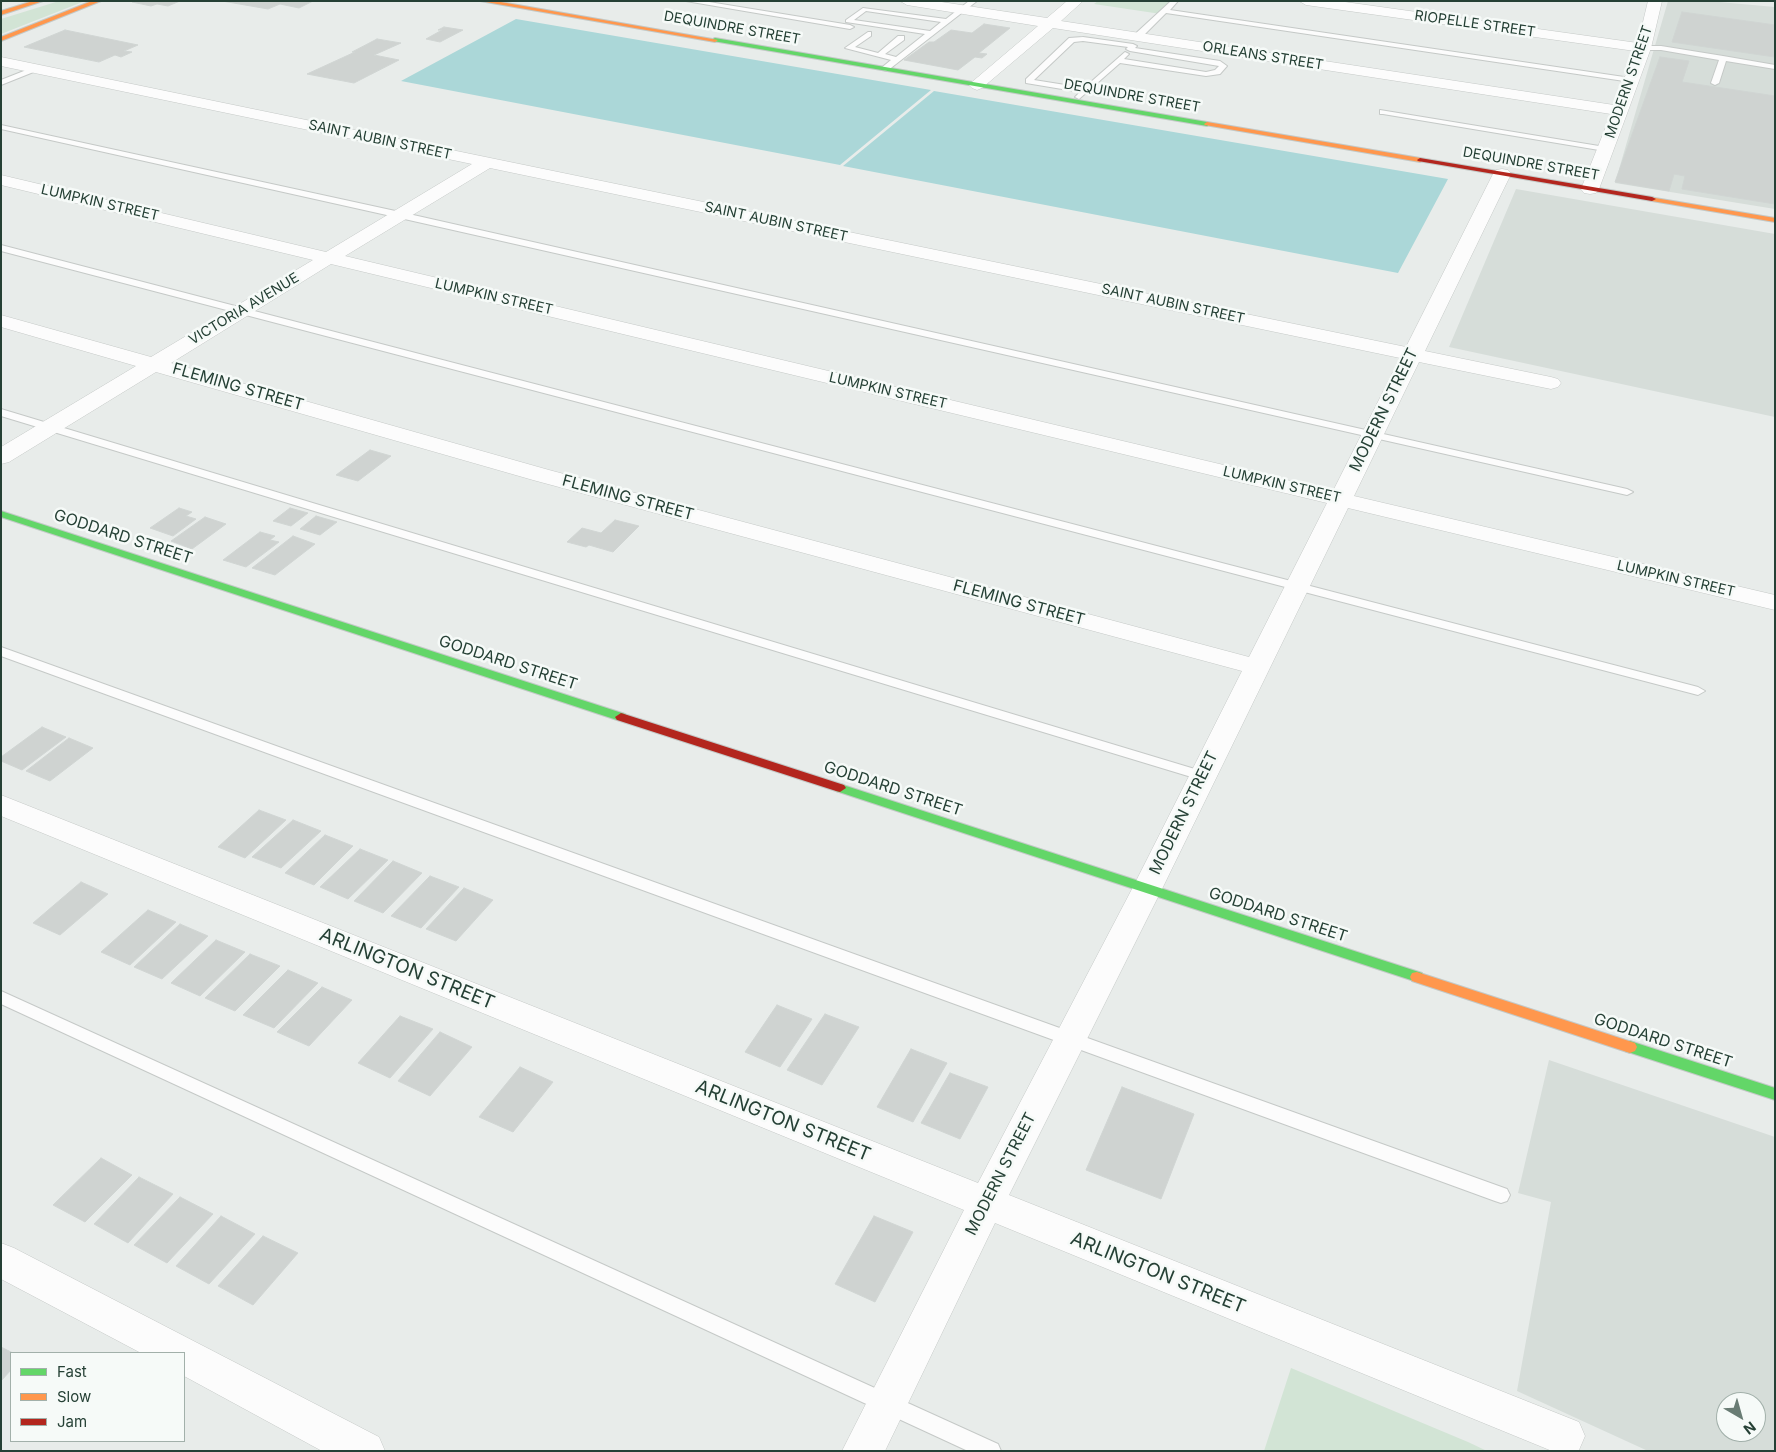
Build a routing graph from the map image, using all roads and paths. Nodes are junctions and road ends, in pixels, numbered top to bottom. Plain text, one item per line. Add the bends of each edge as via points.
1 (40, 1) edge
2 (98, 1) edge
3 (483, 1) edge
4 (689, 1) edge
5 (907, 1) edge
6 (1076, 1) edge
7 (1175, 1) edge
8 (1306, 1) edge
9 (1655, 1) edge
10 (968, 6) edge
11 (1164, 11) junction
12 (1, 13) edge
13 (948, 21) junction
14 (1050, 23) junction
15 (850, 27) dead end
16 (868, 34) dead end
17 (932, 34) junction
18 (900, 38) dead end
19 (1, 39) edge
20 (1135, 42) junction
21 (1644, 48) junction
22 (881, 54) junction
23 (1723, 58) junction
24 (897, 59) junction
25 (1118, 60) junction
26 (1, 61) edge
27 (1775, 66) edge
28 (37, 69) junction
29 (884, 69) junction
30 (1631, 80) junction
31 (1714, 83) dead end
32 (1, 84) edge
33 (977, 85) junction
34 (1086, 91) junction
35 (1075, 102) junction
36 (1620, 111) junction
37 (1383, 112) dead end
38 (1, 127) edge
39 (1606, 150) junction
40 (487, 162) junction
41 (1502, 174) junction
42 (1, 180) edge
43 (1590, 189) junction
44 (400, 215) junction
45 (1775, 220) edge
46 (1, 248) edge
47 (329, 258) junction
48 (242, 311) junction
49 (1, 321) edge
50 (1412, 353) junction
51 (155, 364) junction
52 (1551, 383) dead end
53 (1, 412) edge
54 (50, 427) junction
55 (1371, 434) junction
56 (1, 457) edge
57 (1627, 492) dead end
58 (1339, 499) junction
59 (1, 514) edge
60 (1296, 586) junction
61 (1775, 603) edge
62 (1, 650) edge
63 (1257, 667) junction
64 (1698, 691) dead end
65 (1203, 776) junction
66 (1, 805) edge
67 (1146, 889) junction
68 (1, 997) edge
69 (1070, 1039) junction
70 (1775, 1094) edge
71 (1500, 1195) dead end
72 (986, 1204) junction
73 (1, 1260) edge
74 (177, 1352) edge
75 (185, 1357) edge
76 (887, 1403) junction
77 (1565, 1436) dead end
78 (364, 1451) edge
79 (863, 1451) edge
80 (992, 1451) edge

1 - 12 main road
2 - 19 main road
3 - 29 main road, DEQUINDRE STREET
4 - 15 lane
5 - 10 street, ORLEANS STREET
6 - 14 street
7 - 11 lane
8 - 21 street, RIOPELLE STREET
9 - 21 street, MODERN STREET
10 - 13 lane
10 - 14 street, ORLEANS STREET
11 - 20 lane
11 - 30 lane
13 - 17 lane
13 - 17 lane via 865,9 848,21
14 - 20 street, ORLEANS STREET
14 - 33 street
16 - 22 lane via 849,48
17 - 24 lane
18 - 22 lane
20 - 25 lane
20 - 25 lane via 1223,66 1217,72 1206,74
20 - 34 lane via 1072,40 1030,81
20 - 36 street, ORLEANS STREET
21 - 23 lane
21 - 30 street, MODERN STREET
22 - 24 lane
23 - 27 lane
23 - 31 lane
24 - 29 lane
25 - 34 lane
26 - 28 street, SAINT AUBIN STREET
28 - 32 lane
28 - 40 street, SAINT AUBIN STREET
29 - 33 main road, DEQUINDRE STREET
30 - 36 street, MODERN STREET
33 - 35 main road, DEQUINDRE STREET
34 - 35 lane
35 - 41 main road, DEQUINDRE STREET
36 - 39 street, MODERN STREET
37 - 39 lane
38 - 44 lane
39 - 43 street, MODERN STREET
40 - 44 street, VICTORIA AVENUE
40 - 50 street, SAINT AUBIN STREET
41 - 43 main road, DEQUINDRE STREET
41 - 50 street, MODERN STREET
42 - 47 street, LUMPKIN STREET
43 - 45 main road, DEQUINDRE STREET
44 - 47 street, VICTORIA AVENUE
44 - 55 lane
46 - 48 lane
47 - 48 street, VICTORIA AVENUE
47 - 58 street, LUMPKIN STREET
48 - 51 street, VICTORIA AVENUE
48 - 60 lane
49 - 51 street, FLEMING STREET
50 - 52 street, SAINT AUBIN STREET
50 - 55 street, MODERN STREET
51 - 54 street, VICTORIA AVENUE
51 - 63 street, FLEMING STREET via 541,475
53 - 54 lane
54 - 56 street, VICTORIA AVENUE
54 - 65 lane
55 - 57 lane
55 - 58 street, MODERN STREET
58 - 60 street, MODERN STREET
58 - 61 street, LUMPKIN STREET
59 - 67 main road, GODDARD STREET
60 - 63 street, MODERN STREET
60 - 64 lane
62 - 69 lane
63 - 65 street, MODERN STREET
65 - 67 street, MODERN STREET
66 - 72 street, ARLINGTON STREET
67 - 69 street, MODERN STREET
67 - 70 main road, GODDARD STREET
68 - 76 lane
69 - 71 lane
69 - 72 street, MODERN STREET
72 - 76 street, MODERN STREET
72 - 77 street, ARLINGTON STREET
73 - 74 street
75 - 78 street
76 - 79 street, MODERN STREET
76 - 80 lane

